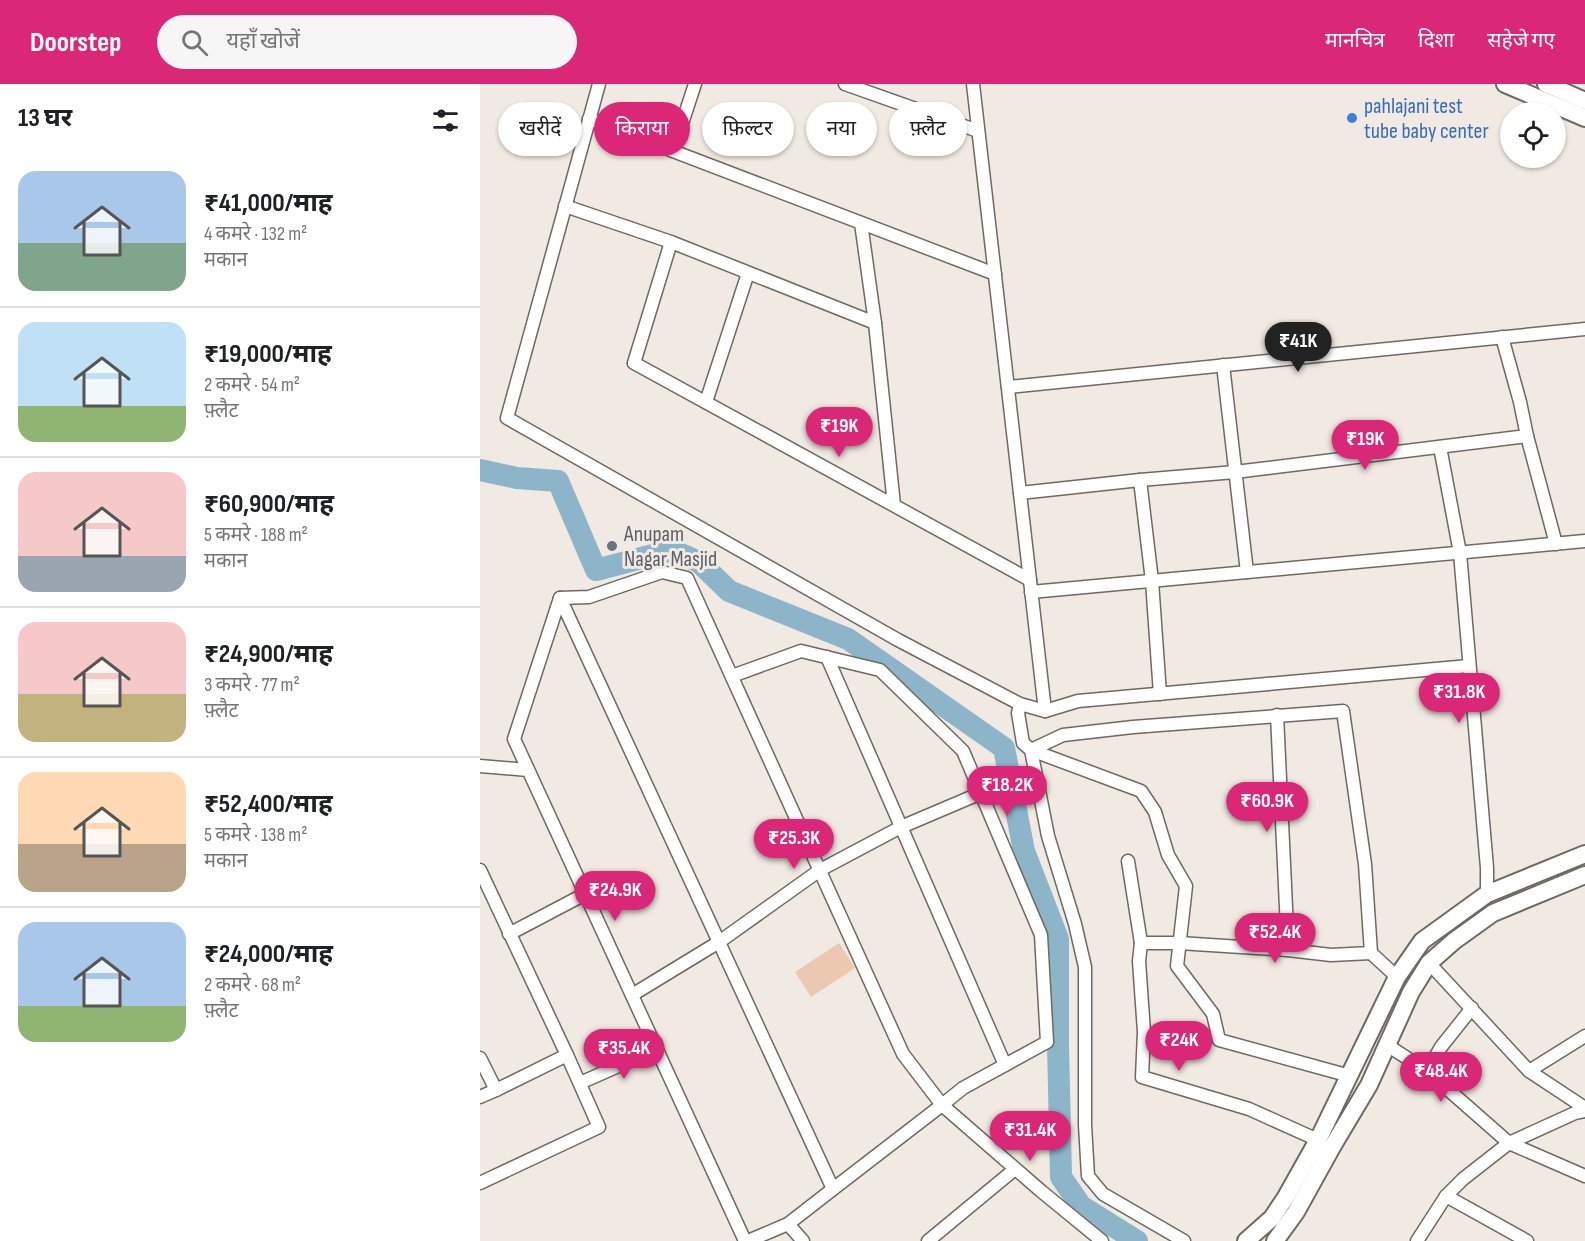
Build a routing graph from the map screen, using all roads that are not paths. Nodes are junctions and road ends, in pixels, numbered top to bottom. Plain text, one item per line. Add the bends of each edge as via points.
1 (599, 84) edge
2 (695, 84) edge
3 (845, 84) edge
4 (973, 84) edge
5 (1504, 84) edge
6 (1546, 84) edge
7 (1578, 94) edge
8 (689, 102) edge
9 (1585, 118) edge
10 (589, 119) junction
11 (594, 121) edge
12 (978, 131) junction
13 (687, 156) edge
14 (565, 206) junction
15 (861, 223) junction
16 (670, 242) junction
17 (748, 273) junction
18 (995, 274) junction
19 (875, 323) junction
20 (1585, 329) edge
21 (1502, 337) junction
22 (1223, 365) junction
23 (1008, 387) junction
24 (706, 402) junction
25 (1527, 436) junction
26 (1440, 447) junction
27 (1235, 472) junction
28 (1140, 480) junction
29 (1020, 493) junction
30 (894, 505) junction
31 (1585, 541) edge
32 (1556, 544) junction
33 (1460, 552) junction
34 (1247, 572) junction
35 (1152, 581) junction
36 (1031, 586) junction
37 (560, 598) junction
38 (827, 657) junction
39 (1469, 666) junction
40 (732, 676) junction
41 (1160, 693) junction
42 (1020, 704) junction
43 (1045, 711) junction
44 (1277, 715) junction
45 (1031, 750) junction
46 (480, 766) edge
47 (528, 770) junction
48 (981, 793) junction
49 (901, 827) junction
50 (1585, 854) edge
51 (1128, 861) dead end
52 (480, 870) edge
53 (820, 870) junction
54 (1585, 875) edge
55 (585, 894) junction
56 (1487, 894) junction
57 (1493, 913) junction
58 (509, 934) junction
59 (719, 942) junction
60 (1141, 943) junction
61 (1179, 943) junction
62 (1288, 950) junction
63 (1371, 953) junction
64 (1429, 963) junction
65 (1397, 977) junction
66 (632, 995) junction
67 (1472, 1008) junction
68 (1585, 1036) edge
69 (1387, 1045) junction
70 (657, 1049) junction
71 (567, 1055) junction
72 (480, 1058) edge
73 (1005, 1065) junction
74 (1427, 1071) junction
75 (1529, 1071) junction
76 (1350, 1076) junction
77 (580, 1083) junction
78 (496, 1090) junction
79 (480, 1097) edge
80 (942, 1105) junction
81 (1585, 1109) edge
82 (1318, 1140) junction
83 (1509, 1143) junction
84 (1015, 1169) junction
85 (1585, 1176) edge
86 (480, 1183) edge
87 (833, 1189) junction
88 (1446, 1196) junction
89 (788, 1224) junction
90 (1099, 1240) edge
91 (747, 1241) edge
92 (803, 1241) edge
93 (928, 1241) edge
94 (1184, 1241) edge
95 (1246, 1241) edge
96 (1275, 1241) edge
97 (1417, 1241) edge
98 (1527, 1241) edge

1 - 10 street
2 - 8 street
3 - 12 street
4 - 12 street
5 - 9 street
6 - 7 street
10 - 11 street
10 - 14 street
12 - 18 street
13 - 15 street
14 - 16 street
14 - 42 street via 507,418 898,640
15 - 18 street
15 - 19 street
16 - 17 street
16 - 24 street via 634,363
17 - 19 street
17 - 24 street
18 - 23 street
19 - 30 street
20 - 21 street
21 - 22 street
21 - 25 street
22 - 23 street
22 - 27 street
23 - 29 street
24 - 30 street
25 - 26 street
25 - 32 street
26 - 27 street
26 - 33 street
27 - 28 street
27 - 34 street
28 - 29 street
28 - 35 street
29 - 36 street
30 - 36 street
31 - 32 street
32 - 33 street
33 - 34 street
33 - 39 street
34 - 35 street
35 - 36 street
35 - 41 street
36 - 43 street
37 - 40 street via 589,597 662,572 687,578
37 - 47 street via 514,739
37 - 59 street
38 - 40 street via 801,651
38 - 48 street via 880,670 963,751
38 - 49 street
39 - 41 street
39 - 56 street
40 - 53 street
41 - 43 street via 1078,701
42 - 43 street
42 - 45 street via 1023,743
44 - 45 street via 1063,735
44 - 62 street
44 - 63 street via 1342,711 1365,864
45 - 61 street via 1141,791 1155,812 1168,855 1186,886
45 - 94 street via 1048,836 1085,967 1088,1176 1103,1194
46 - 47 street
47 - 55 street
48 - 49 street
48 - 73 street via 1041,935 1047,1042
49 - 53 street
49 - 73 street
50 - 56 street
51 - 60 street
52 - 58 street
53 - 59 street
53 - 80 street via 903,1054
54 - 57 street
55 - 58 street
55 - 66 street
56 - 57 street
56 - 65 street via 1422,941
57 - 64 street
58 - 71 street
59 - 66 street
59 - 87 street
60 - 61 street
60 - 82 street via 1142,1077 1249,1109
61 - 62 street
61 - 76 street via 1177,966 1213,1014 1219,1040
62 - 63 street via 1331,955
63 - 65 street
64 - 67 street
64 - 69 street
65 - 76 street
66 - 70 street
67 - 74 street
67 - 75 street
68 - 75 street
69 - 74 street
69 - 96 street via 1369,1085 1296,1212
70 - 77 street
70 - 91 street
71 - 77 street
71 - 78 street
72 - 78 street
73 - 80 street via 963,1088
74 - 83 street
75 - 81 street
76 - 82 street
77 - 86 street via 599,1127
78 - 79 street
80 - 84 street
80 - 87 street
81 - 83 street
82 - 95 street via 1272,1218
83 - 85 street
83 - 88 street
84 - 90 street
84 - 93 street
87 - 89 street
88 - 97 street
88 - 98 street
89 - 91 street
89 - 92 street

